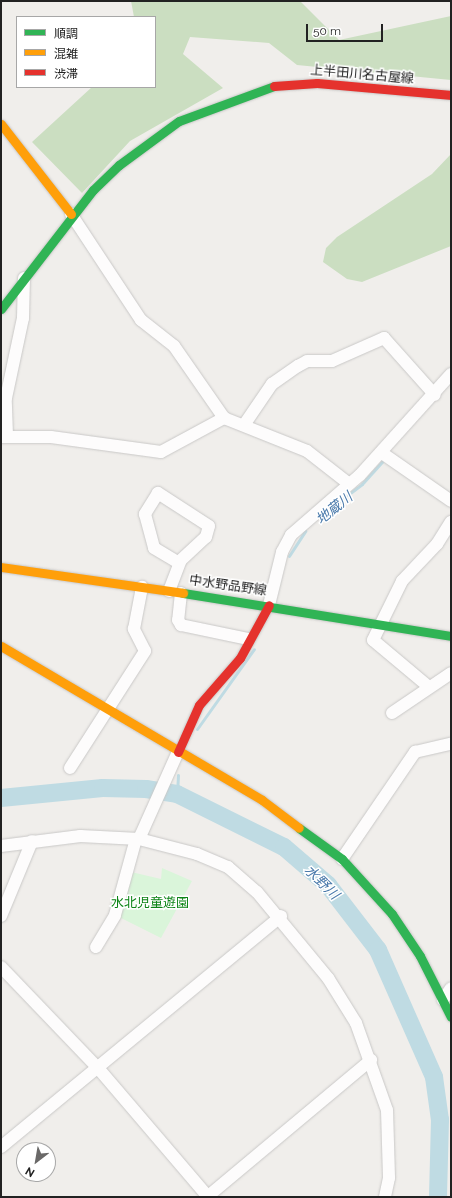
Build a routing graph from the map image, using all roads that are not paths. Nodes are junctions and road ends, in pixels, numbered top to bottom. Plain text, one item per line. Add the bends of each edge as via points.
1 (451, 95) edge
2 (1, 124) edge
3 (71, 214) junction
4 (24, 278) junction
5 (1, 308) edge
6 (451, 374) edge
7 (435, 395) junction
8 (224, 418) junction
9 (244, 425) junction
10 (4, 436) edge
11 (382, 453) junction
12 (348, 483) junction
13 (451, 501) edge
14 (451, 522) edge
15 (179, 563) junction
16 (1, 567) edge
17 (142, 588) junction
18 (175, 592) junction
19 (270, 605) junction
20 (379, 622) junction
21 (451, 636) edge
22 (248, 639) junction
23 (1, 646) edge
24 (451, 673) edge
25 (429, 687) junction
26 (106, 708) junction
27 (392, 713) dead end
28 (451, 744) edge
29 (178, 752) junction
30 (70, 768) dead end
31 (139, 836) junction
32 (32, 841) junction
33 (1, 846) edge
34 (342, 859) junction
35 (1, 916) edge
36 (281, 916) junction
37 (96, 946) dead end
38 (1, 967) edge
39 (451, 988) edge
40 (443, 1000) junction
41 (451, 1017) edge
42 (371, 1060) junction
43 (98, 1068) junction
44 (1, 1147) edge
45 (207, 1197) edge
46 (385, 1197) edge

1 - 3 main road, 上半田川名古屋線 via 317,83 256,89 179,122 119,165
2 - 3 main road
3 - 4 main road, 上半田川名古屋線
3 - 8 street via 141,320 174,346
4 - 5 main road, 上半田川名古屋線
4 - 10 street via 23,318 6,398
6 - 7 street
7 - 9 street via 384,338 332,361 307,361 298,366 272,384
7 - 11 street
8 - 9 street
8 - 10 street via 161,452 50,437
9 - 12 street via 307,451
11 - 12 street
11 - 13 street
12 - 19 street via 291,535 282,552
14 - 20 street via 437,544 402,581
15 - 15 street via 206,537 209,526 158,493 145,514 154,548
15 - 18 street
16 - 17 main road, 中水野品野線
17 - 18 main road, 中水野品野線
17 - 26 street via 134,629 145,651
18 - 19 main road, 中水野品野線
18 - 22 street via 178,620 181,625 237,634
19 - 20 main road, 中水野品野線
19 - 22 main road
20 - 21 main road, 中水野品野線
20 - 25 street via 373,640
22 - 29 main road via 240,658 199,705
23 - 26 main road
24 - 25 street
25 - 27 street
26 - 29 main road
26 - 30 street
28 - 34 street via 415,752
29 - 31 street
29 - 34 main road via 262,800
31 - 32 street via 80,836
31 - 36 street via 197,854 228,867
31 - 37 street via 115,915
32 - 33 street
32 - 35 street
34 - 40 main road via 392,914
36 - 42 street via 339,994
36 - 43 street
38 - 43 street
39 - 40 street
40 - 41 main road
42 - 45 street
42 - 46 street via 387,1110 389,1178
43 - 44 street
43 - 45 street

